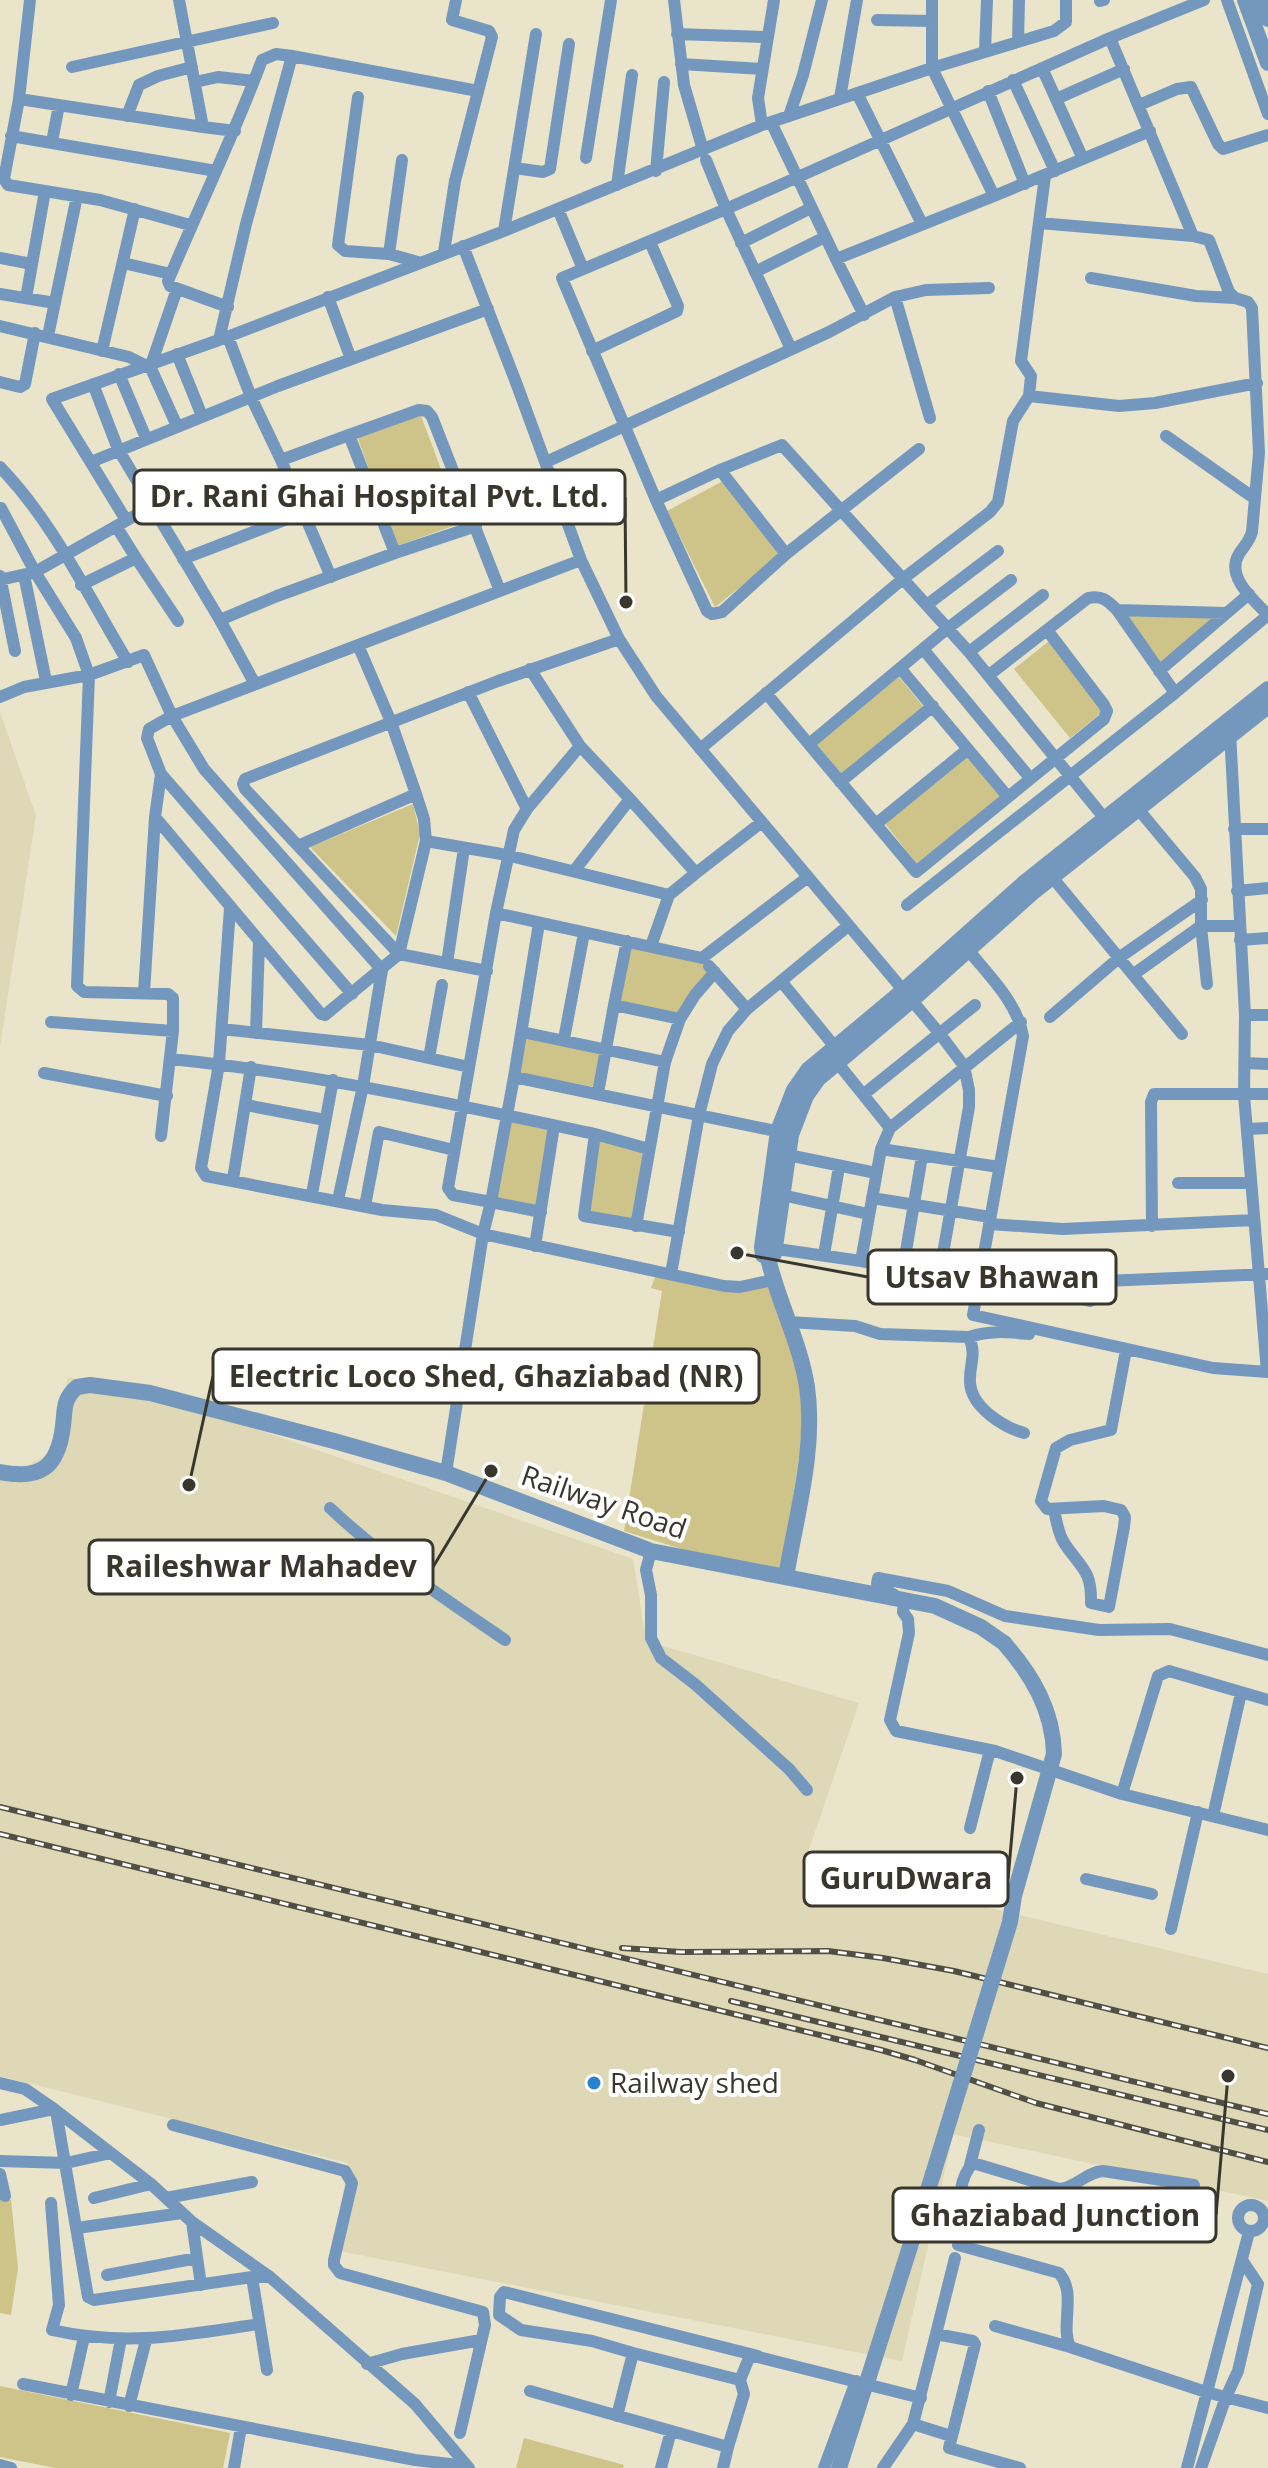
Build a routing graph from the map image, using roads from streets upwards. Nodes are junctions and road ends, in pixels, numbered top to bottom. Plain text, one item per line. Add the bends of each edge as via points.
1 (30, 0) edge
2 (179, 0) edge
3 (456, 0) edge
4 (611, 0) edge
5 (674, 0) edge
6 (758, 0) edge
7 (774, 0) edge
8 (822, 0) edge
9 (857, 0) edge
10 (932, 0) edge
11 (987, 0) edge
12 (1019, 0) edge
13 (1066, 0) edge
14 (1161, 0) edge
15 (1204, 0) edge
16 (1227, 0) edge
17 (1245, 0) edge
18 (1261, 0) edge
19 (1165, 15) junction
20 (1268, 19) edge
21 (877, 20) dead end
22 (932, 21) junction
23 (273, 23) dead end
24 (536, 34) dead end
25 (677, 34) junction
26 (767, 37) junction
27 (1110, 38) junction
28 (188, 42) junction
29 (1018, 42) junction
30 (569, 44) dead end
31 (985, 52) junction
32 (292, 56) junction
33 (1268, 63) edge
34 (681, 64) junction
35 (72, 67) dead end
36 (192, 67) junction
37 (932, 68) junction
38 (1042, 68) junction
39 (762, 69) junction
40 (1124, 69) junction
41 (632, 75) dead end
42 (1013, 80) junction
43 (254, 81) junction
44 (195, 82) junction
45 (664, 82) dead end
46 (478, 91) junction
47 (988, 91) junction
48 (358, 97) dead end
49 (859, 97) dead end
50 (840, 98) junction
51 (19, 99) junction
52 (1056, 99) junction
53 (59, 105) junction
54 (1139, 105) junction
55 (951, 107) junction
56 (1268, 114) edge
57 (127, 116) junction
58 (789, 116) junction
59 (767, 124) junction
60 (203, 127) junction
61 (235, 131) junction
62 (1150, 131) junction
63 (1268, 135) edge
64 (11, 136) junction
65 (880, 141) junction
66 (52, 142) junction
67 (704, 155) junction
68 (586, 158) dead end
69 (1083, 159) junction
70 (402, 160) dead end
71 (515, 168) junction
72 (216, 171) junction
73 (656, 171) junction
74 (1050, 174) junction
75 (797, 178) junction
76 (1025, 184) junction
77 (617, 185) junction
78 (45, 191) junction
79 (77, 196) junction
80 (994, 196) junction
81 (811, 208) junction
82 (135, 209) junction
83 (558, 209) junction
84 (726, 209) junction
85 (1039, 223) junction
86 (922, 224) junction
87 (190, 225) junction
88 (504, 231) junction
89 (1193, 236) junction
90 (825, 237) junction
91 (650, 242) junction
92 (741, 243) junction
93 (463, 246) junction
94 (444, 252) junction
95 (389, 254) junction
96 (0, 258) edge
97 (836, 259) junction
98 (418, 262) junction
99 (123, 263) junction
100 (32, 264) junction
101 (583, 269) junction
102 (755, 272) junction
103 (171, 274) junction
104 (1091, 278) dead end
105 (989, 288) dead end
106 (177, 289) junction
107 (0, 294) edge
108 (328, 297) junction
109 (895, 297) junction
110 (26, 298) junction
111 (1235, 298) junction
112 (55, 303) junction
113 (228, 307) junction
114 (488, 309) junction
115 (864, 315) junction
116 (0, 326) edge
117 (42, 335) junction
118 (224, 339) junction
119 (791, 349) junction
120 (102, 351) junction
121 (592, 351) junction
122 (177, 354) junction
123 (351, 359) junction
124 (149, 364) junction
125 (119, 374) junction
126 (0, 382) edge
127 (1257, 383) junction
128 (93, 384) junction
129 (1029, 396) junction
130 (251, 397) junction
131 (1262, 397) edge
132 (202, 416) junction
133 (930, 418) dead end
134 (624, 425) junction
135 (177, 426) junction
136 (349, 435) junction
137 (1166, 436) dead end
138 (146, 438) junction
139 (118, 449) junction
140 (919, 449) dead end
141 (281, 460) junction
142 (91, 462) junction
143 (546, 462) junction
144 (0, 467) edge
145 (720, 470) junction
146 (1254, 498) junction
147 (656, 500) junction
148 (152, 506) junction
149 (1, 508) edge
150 (842, 511) junction
151 (303, 513) junction
152 (121, 523) junction
153 (476, 526) junction
154 (998, 551) dead end
155 (395, 553) junction
156 (786, 554) junction
157 (67, 555) junction
158 (136, 558) junction
159 (183, 559) junction
160 (581, 560) junction
161 (29, 574) junction
162 (331, 577) junction
163 (904, 578) junction
164 (1, 579) edge
165 (1011, 580) dead end
166 (81, 585) junction
167 (500, 591) junction
168 (1249, 594) junction
169 (1043, 595) dead end
170 (928, 604) junction
171 (1117, 610) junction
172 (1226, 613) junction
173 (1268, 615) edge
174 (220, 620) junction
175 (178, 621) dead end
176 (948, 628) junction
177 (1047, 630) junction
178 (619, 639) junction
179 (358, 645) junction
180 (923, 649) junction
181 (15, 651) dead end
182 (969, 652) junction
183 (128, 662) junction
184 (900, 668) junction
185 (530, 669) junction
186 (1159, 671) junction
187 (89, 675) junction
188 (989, 675) junction
189 (46, 681) junction
190 (255, 684) junction
191 (1268, 689) edge
192 (468, 692) junction
193 (766, 693) junction
194 (1175, 693) junction
195 (0, 697) edge
196 (933, 706) junction
197 (1268, 706) edge
198 (172, 716) junction
199 (391, 722) junction
200 (1229, 728) junction
201 (809, 744) junction
202 (580, 746) junction
203 (700, 749) junction
204 (968, 749) junction
205 (1055, 759) junction
206 (161, 774) junction
207 (1069, 777) junction
208 (1030, 778) junction
209 (840, 782) junction
210 (416, 794) junction
211 (1008, 797) junction
212 (630, 799) junction
213 (527, 809) junction
214 (1138, 809) junction
215 (155, 817) junction
216 (762, 822) junction
217 (1109, 823) junction
218 (876, 824) junction
219 (1234, 829) junction
220 (1268, 829) edge
221 (426, 841) junction
222 (300, 845) junction
223 (464, 848) junction
224 (507, 855) junction
225 (574, 871) junction
226 (696, 873) junction
227 (808, 877) junction
228 (1052, 877) junction
229 (1268, 888) edge
230 (1237, 891) junction
231 (669, 895) junction
232 (1202, 900) junction
233 (907, 905) dead end
234 (230, 908) junction
235 (496, 913) junction
236 (539, 923) junction
237 (848, 926) junction
238 (1201, 926) junction
239 (1239, 926) junction
240 (584, 933) junction
241 (1268, 938) edge
242 (1240, 940) junction
243 (627, 941) junction
244 (259, 942) junction
245 (964, 945) junction
246 (651, 946) junction
247 (399, 954) junction
248 (1120, 957) junction
249 (702, 958) junction
250 (447, 963) junction
251 (382, 970) junction
252 (487, 971) junction
253 (715, 972) junction
254 (1134, 974) junction
255 (781, 981) junction
256 (1207, 984) dead end
257 (442, 985) dead end
258 (144, 993) junction
259 (352, 994) junction
260 (908, 995) junction
261 (614, 1005) junction
262 (975, 1005) dead end
263 (747, 1009) junction
264 (1245, 1015) junction
265 (1268, 1015) edge
266 (1050, 1017) dead end
267 (680, 1019) junction
268 (51, 1022) dead end
269 (1021, 1022) junction
270 (222, 1029) junction
271 (173, 1031) junction
272 (522, 1032) junction
273 (256, 1033) junction
274 (940, 1034) junction
275 (1182, 1034) dead end
276 (564, 1039) junction
277 (370, 1045) junction
278 (606, 1048) junction
279 (834, 1054) junction
280 (429, 1058) junction
281 (171, 1059) junction
282 (665, 1062) junction
283 (1245, 1063) junction
284 (219, 1064) junction
285 (1268, 1064) edge
286 (964, 1066) junction
287 (251, 1067) junction
288 (469, 1067) junction
289 (44, 1073) dead end
290 (514, 1077) junction
291 (333, 1080) junction
292 (363, 1086) junction
293 (598, 1093) junction
294 (864, 1094) junction
295 (1268, 1094) edge
296 (1244, 1095) junction
297 (167, 1096) junction
298 (462, 1104) junction
299 (246, 1105) junction
300 (657, 1106) junction
301 (505, 1114) junction
302 (699, 1115) junction
303 (325, 1120) junction
304 (554, 1126) junction
305 (353, 1128) junction
306 (890, 1128) junction
307 (1268, 1128) edge
308 (1248, 1129) junction
309 (379, 1132) junction
310 (785, 1133) junction
311 (595, 1134) junction
312 (161, 1136) dead end
313 (649, 1149) junction
314 (881, 1149) junction
315 (454, 1150) junction
316 (788, 1155) junction
317 (922, 1156) junction
318 (961, 1163) junction
319 (839, 1167) junction
320 (999, 1167) junction
321 (876, 1173) junction
322 (233, 1179) junction
323 (1178, 1183) dead end
324 (1251, 1183) junction
325 (312, 1194) junction
326 (782, 1195) junction
327 (872, 1198) junction
328 (338, 1200) junction
329 (491, 1202) junction
330 (913, 1205) junction
331 (365, 1206) junction
332 (832, 1206) junction
333 (951, 1211) junction
334 (541, 1212) junction
335 (868, 1214) junction
336 (990, 1220) junction
337 (636, 1226) junction
338 (1152, 1226) junction
339 (1259, 1226) edge
340 (679, 1232) junction
341 (483, 1234) junction
342 (535, 1246) junction
343 (767, 1252) junction
344 (824, 1255) junction
345 (984, 1256) junction
346 (861, 1261) junction
347 (903, 1269) junction
348 (671, 1274) junction
349 (1263, 1274) edge
350 (939, 1276) junction
351 (980, 1279) junction
352 (773, 1280) junction
353 (1102, 1282) junction
354 (1264, 1304) edge
355 (789, 1322) junction
356 (969, 1337) junction
357 (1266, 1343) edge
358 (1105, 1345) junction
359 (1126, 1350) junction
360 (1267, 1372) edge
361 (1024, 1433) dead end
362 (0, 1472) edge
363 (446, 1473) junction
364 (330, 1508) dead end
365 (1054, 1510) junction
366 (651, 1551) junction
367 (786, 1577) junction
368 (909, 1601) junction
369 (505, 1640) dead end
370 (1268, 1655) edge
371 (1241, 1693) junction
372 (1268, 1700) edge
373 (990, 1750) junction
374 (807, 1790) dead end
375 (1122, 1794) junction
376 (1198, 1812) junction
377 (1213, 1816) junction
378 (970, 1828) dead end
379 (1268, 1830) edge
380 (1092, 1876) dead end
381 (1154, 1892) dead end
382 (1171, 1929) dead end
383 (0, 2083) edge
384 (55, 2110) junction
385 (0, 2120) edge
386 (173, 2125) dead end
387 (979, 2130) dead end
388 (111, 2153) junction
389 (0, 2161) edge
390 (66, 2163) junction
391 (970, 2165) junction
392 (0, 2174) edge
393 (252, 2182) dead end
394 (151, 2184) junction
395 (1194, 2185) dead end
396 (5, 2196) dead end
397 (94, 2198) dead end
398 (166, 2198) junction
399 (51, 2203) dead end
400 (1265, 2214) edge
401 (187, 2218) junction
402 (77, 2228) junction
403 (1249, 2232) junction
404 (197, 2258) junction
405 (955, 2258) dead end
406 (1242, 2260) junction
407 (107, 2275) dead end
408 (252, 2277) junction
409 (270, 2277) junction
410 (201, 2285) junction
411 (259, 2324) junction
412 (995, 2326) dead end
413 (936, 2334) junction
414 (84, 2337) junction
415 (121, 2339) junction
416 (146, 2340) junction
417 (481, 2340) junction
418 (1070, 2347) junction
419 (633, 2353) junction
420 (758, 2356) junction
421 (367, 2364) junction
422 (267, 2370) dead end
423 (740, 2380) junction
424 (856, 2381) junction
425 (23, 2384) dead end
426 (530, 2391) dead end
427 (1206, 2392) junction
428 (71, 2395) junction
429 (1226, 2397) junction
430 (921, 2398) junction
431 (109, 2402) junction
432 (129, 2406) junction
433 (1268, 2408) edge
434 (617, 2416) junction
435 (913, 2424) junction
436 (241, 2427) junction
437 (671, 2431) junction
438 (460, 2433) dead end
439 (951, 2436) junction
440 (728, 2447) junction
441 (0, 2465) edge
442 (468, 2467) edge
443 (11, 2468) edge
444 (234, 2468) edge
445 (661, 2468) edge
446 (723, 2468) edge
447 (824, 2468) edge
448 (839, 2468) edge
449 (883, 2468) edge
450 (1020, 2468) edge
451 (1187, 2468) edge
452 (1201, 2468) edge

1 - 51 street
2 - 28 street
3 - 46 street via 451,16 455,23 491,33
4 - 68 street
5 - 25 street
6 - 7 street
7 - 26 street
8 - 58 street
9 - 50 street
10 - 22 street
11 - 31 street
12 - 29 street
13 - 29 street via 1062,27
14 - 19 street
15 - 19 street
16 - 56 street
17 - 33 street
18 - 20 street
19 - 27 street
21 - 22 street
22 - 37 street
23 - 28 street
24 - 71 street
25 - 26 street
25 - 34 street
26 - 39 street
27 - 38 street
27 - 40 street
28 - 35 street
28 - 36 street
29 - 31 street
30 - 71 street via 550,169
31 - 37 street
32 - 43 street via 268,55
32 - 46 street
32 - 113 street
34 - 39 street
34 - 67 street
36 - 44 street
36 - 57 street via 139,85
37 - 50 street
37 - 55 street
38 - 42 street
38 - 52 street
39 - 59 street via 758,98
40 - 52 street
40 - 54 street
41 - 77 street
42 - 47 street
42 - 74 street
43 - 44 street via 218,77
43 - 61 street
44 - 60 street
45 - 73 street
46 - 94 street
47 - 55 street
47 - 76 street
48 - 95 street via 338,245 345,251
49 - 65 street
50 - 58 street
51 - 53 street
51 - 64 street
52 - 69 street
53 - 57 street
53 - 66 street
54 - 62 street
54 - 63 street via 1191,87 1223,149
55 - 65 street
55 - 80 street
57 - 60 street
58 - 59 street
59 - 67 street
59 - 75 street
60 - 61 street
61 - 72 street
62 - 69 street
62 - 89 street
64 - 66 street
64 - 78 street via 5,183
65 - 75 street
65 - 86 street
66 - 72 street
67 - 73 street
67 - 84 street
69 - 74 street
70 - 95 street
71 - 88 street
72 - 87 street
73 - 77 street
74 - 76 street
74 - 85 street
75 - 81 street
75 - 84 street
76 - 80 street
77 - 83 street
78 - 79 street
78 - 100 street
79 - 82 street
79 - 112 street
80 - 86 street
81 - 90 street
81 - 92 street
82 - 87 street
82 - 99 street
83 - 88 street
83 - 101 street
84 - 91 street
84 - 92 street
85 - 89 street
85 - 129 street via 1021,361 1031,376
86 - 97 street
87 - 103 street
88 - 93 street
89 - 111 street via 1209,240
90 - 97 street
90 - 102 street
91 - 101 street
91 - 121 street via 677,311
92 - 102 street
93 - 94 street
93 - 114 street
94 - 98 street
95 - 98 street
96 - 100 street
97 - 115 street
98 - 108 street
99 - 103 street
99 - 120 street
100 - 110 street
101 - 121 street via 562,278
102 - 119 street
103 - 106 street via 168,283
104 - 111 street
105 - 109 street via 926,290
106 - 113 street
106 - 124 street
107 - 110 street
108 - 118 street
108 - 123 street
109 - 115 street
109 - 133 street
110 - 112 street
111 - 127 street via 1252,308
112 - 117 street
113 - 118 street
114 - 123 street
114 - 143 street
115 - 119 street
116 - 117 street
117 - 120 street
117 - 126 street via 25,384
118 - 122 street
118 - 130 street
119 - 134 street
120 - 124 street
121 - 134 street
122 - 124 street
122 - 132 street
123 - 130 street
124 - 125 street
124 - 135 street
125 - 128 street
125 - 138 street
127 - 129 street via 1119,406
127 - 131 street
128 - 139 street
128 - 142 street via 52,399
129 - 163 street via 1013,421 998,502
130 - 132 street
130 - 141 street
131 - 146 street
132 - 135 street
134 - 143 street
134 - 147 street
135 - 138 street
136 - 141 street
136 - 153 street via 427,411
136 - 155 street
137 - 146 street
138 - 139 street
139 - 142 street
139 - 148 street
140 - 150 street
141 - 151 street
142 - 152 street
143 - 160 street
144 - 157 street
145 - 147 street
145 - 150 street via 782,445
145 - 156 street
146 - 168 street via 1250,540 1235,566
147 - 156 street via 712,614 722,612
148 - 152 street
148 - 159 street
149 - 161 street
150 - 156 street
150 - 163 street
151 - 159 street
151 - 162 street
152 - 157 street
152 - 158 street
153 - 155 street
153 - 167 street
154 - 170 street
155 - 162 street
157 - 161 street
157 - 166 street
158 - 166 street
158 - 175 street
159 - 174 street
160 - 167 street
160 - 178 street
161 - 164 street
161 - 187 street via 76,638
161 - 189 street
162 - 174 street
163 - 170 street
163 - 193 street
164 - 181 street
165 - 176 street
166 - 183 street
167 - 179 street
168 - 172 street
168 - 173 street
169 - 182 street
170 - 176 street
171 - 172 street
171 - 177 street via 1106,599 1088,598
171 - 186 street
172 - 186 street
173 - 194 street
174 - 190 street
176 - 180 street
176 - 182 street
177 - 188 street
177 - 205 street via 1107,711
178 - 185 street
178 - 203 street via 656,696
179 - 190 street
179 - 199 street
180 - 184 street
180 - 208 street
182 - 188 street
183 - 187 street
183 - 198 street via 144,655
184 - 196 street
184 - 201 street
185 - 192 street
185 - 202 street
186 - 194 street
187 - 189 street
187 - 258 street via 77,986 84,992
188 - 205 street
189 - 195 street
190 - 198 street
191 - 200 street
192 - 199 street
192 - 213 street
193 - 201 street
193 - 203 street
194 - 207 street
196 - 204 street
196 - 209 street
197 - 200 street
198 - 206 street via 149,729 147,738
198 - 251 street via 204,769
199 - 210 street
199 - 222 street via 245,779 245,789
200 - 214 street
200 - 217 street
200 - 219 street
201 - 209 street
202 - 212 street
202 - 213 street
203 - 216 street
204 - 211 street
204 - 218 street
205 - 207 street
205 - 208 street
206 - 215 street
206 - 259 street
207 - 217 street
207 - 233 street
208 - 211 street
209 - 218 street
210 - 221 street
210 - 222 street
211 - 218 street via 916,872
212 - 225 street
212 - 226 street
213 - 224 street
214 - 217 street
214 - 232 street via 1195,877
215 - 234 street
215 - 258 street
216 - 226 street
216 - 227 street
217 - 228 street
217 - 245 street via 1024,883
219 - 220 street
219 - 230 street
221 - 223 street
221 - 247 street
222 - 247 street
223 - 224 street
223 - 250 street
224 - 225 street
224 - 235 street
225 - 231 street
226 - 231 street
227 - 237 street
227 - 249 street
228 - 245 street
228 - 248 street
229 - 230 street
230 - 239 street
231 - 246 street
232 - 238 street
232 - 248 street
234 - 244 street
234 - 270 street
235 - 236 street
235 - 252 street
236 - 240 street
236 - 272 street
237 - 255 street
237 - 260 street
238 - 239 street
238 - 254 street
238 - 256 street
239 - 242 street
240 - 243 street
240 - 276 street
241 - 242 street
242 - 264 street
243 - 246 street
243 - 261 street
244 - 259 street via 321,1014
244 - 273 street
245 - 260 street
245 - 269 street
246 - 249 street
247 - 250 street
247 - 251 street
248 - 254 street
248 - 266 street
249 - 253 street
250 - 252 street
251 - 259 street
251 - 277 street
252 - 288 street
253 - 263 street
253 - 267 street
254 - 275 street
255 - 263 street
255 - 279 street
257 - 280 street
258 - 271 street via 171,995
260 - 274 street
260 - 279 street
261 - 267 street
261 - 278 street
262 - 274 street
263 - 302 street via 728,1031 712,1064
264 - 265 street
264 - 283 street
267 - 282 street
268 - 271 street
269 - 286 street
269 - 320 street via 1023,1036
270 - 273 street
270 - 284 street
271 - 281 street
272 - 276 street
272 - 290 street
273 - 277 street
274 - 286 street
274 - 294 street
276 - 278 street
277 - 280 street
277 - 292 street
278 - 282 street
278 - 293 street
279 - 294 street
279 - 310 street via 808,1070 794,1090
280 - 288 street
281 - 284 street
281 - 297 street
282 - 300 street
283 - 285 street
283 - 296 street
284 - 287 street
284 - 322 street via 201,1168 206,1176
286 - 306 street
286 - 318 street via 969,1090
287 - 291 street
287 - 299 street
288 - 298 street
289 - 297 street
290 - 293 street
290 - 301 street
291 - 292 street
291 - 303 street
292 - 298 street
292 - 305 street
293 - 300 street
294 - 306 street
295 - 296 street
296 - 308 street
296 - 338 street via 1151,1097
297 - 312 street
298 - 301 street
298 - 315 street
299 - 303 street
299 - 322 street
300 - 302 street
300 - 313 street
301 - 304 street
301 - 329 street
302 - 310 street
302 - 340 street
303 - 325 street
304 - 311 street
304 - 334 street
305 - 309 street
305 - 328 street
306 - 314 street
307 - 308 street
308 - 324 street
309 - 315 street
309 - 331 street
310 - 316 street
310 - 343 street
311 - 313 street
311 - 337 street via 584,1216
313 - 337 street
314 - 317 street
314 - 321 street
315 - 329 street via 449,1193
316 - 319 street
316 - 326 street
317 - 318 street
317 - 330 street
318 - 320 street
318 - 333 street
319 - 321 street
319 - 332 street
320 - 336 street
321 - 327 street
322 - 325 street
323 - 324 street
324 - 339 street
325 - 328 street
326 - 332 street
326 - 343 street
327 - 330 street
327 - 335 street
328 - 331 street
329 - 334 street
329 - 341 street
330 - 333 street
330 - 347 street
331 - 341 street via 436,1215
332 - 335 street
332 - 344 street
333 - 336 street
333 - 350 street
334 - 342 street
335 - 346 street
336 - 338 street via 1063,1229
336 - 345 street
337 - 340 street
338 - 339 street
339 - 349 street
340 - 348 street
341 - 342 street
341 - 363 street
342 - 348 street
343 - 344 street
343 - 352 street
344 - 346 street
345 - 351 street
345 - 353 street
346 - 347 street
347 - 350 street
348 - 352 street via 740,1287
349 - 353 street
349 - 354 street
350 - 351 street
351 - 353 street via 1090,1301
351 - 358 street via 973,1315
352 - 355 street
354 - 357 street
355 - 356 street via 855,1326 893,1335
355 - 367 street via 807,1388 808,1415
356 - 358 street via 998,1332
356 - 361 street via 974,1349 969,1384 976,1400 1009,1429
357 - 360 street
358 - 359 street
359 - 360 street via 1213,1368
359 - 365 street via 1111,1430 1056,1448 1041,1501
362 - 363 street, Railway Road via 22,1476 48,1466 57,1453 65,1402 77,1387 90,1385 213,1408
363 - 366 street, Railway Road
364 - 369 street via 367,1544
365 - 365 street via 1114,1507 1125,1517 1109,1607 1091,1603 1092,1583 1061,1539
366 - 367 street, Railway Road
366 - 374 street via 646,1570 651,1638 661,1658
367 - 368 street, Railway Road
368 - 370 street via 877,1584 878,1578 948,1591 1005,1616 1099,1630 1170,1629
368 - 373 street via 903,1612 909,1633 892,1727
368 - 448 street, Railway Road, bridge via 935,1606 1004,1643 1040,1694 1054,1754 1010,1922
371 - 372 street
371 - 375 street via 1169,1671 1158,1676
371 - 377 street
373 - 375 street
373 - 378 street
375 - 376 street
376 - 377 street
376 - 382 street
377 - 379 street
380 - 381 street
383 - 384 street via 25,2089
384 - 385 street
384 - 388 street
384 - 390 street
386 - 417 street via 345,2171 352,2183 336,2269 483,2312
387 - 391 street
388 - 390 street
388 - 394 street
389 - 390 street
390 - 402 street
391 - 395 street via 1059,2189 1103,2171
391 - 418 street via 957,2207 958,2245 1059,2273 1067,2290
392 - 396 street
393 - 398 street
394 - 397 street
394 - 398 street
398 - 401 street
399 - 414 street via 59,2305 52,2330
400 - 403 street via 1259,2229
400 - 403 street via 1254,2205 1239,2204 1238,2224
401 - 402 street
401 - 404 street
401 - 409 street
402 - 410 street via 88,2297 94,2300
403 - 406 street
404 - 407 street
404 - 410 street
405 - 413 street
406 - 427 street
406 - 429 street via 1258,2284 1238,2371
408 - 409 street
408 - 410 street
408 - 411 street
409 - 421 street
411 - 416 street
411 - 422 street
412 - 418 street
413 - 430 street
413 - 439 street via 975,2344
414 - 415 street
414 - 428 street
415 - 416 street
415 - 431 street
416 - 432 street
417 - 421 street
417 - 438 street
418 - 427 street
419 - 420 street via 521,2330 499,2315 500,2297 504,2292
419 - 423 street
419 - 434 street
420 - 423 street via 749,2358
420 - 424 street
421 - 442 street via 415,2404
423 - 440 street via 744,2394
424 - 430 street
424 - 447 street
425 - 428 street
426 - 434 street
427 - 429 street
427 - 451 street
428 - 431 street
429 - 433 street
429 - 452 street
430 - 435 street
431 - 432 street
432 - 436 street
434 - 437 street
435 - 439 street
435 - 449 street
436 - 442 street
436 - 444 street
437 - 440 street
437 - 445 street
439 - 450 street via 949,2448 954,2451
440 - 446 street
441 - 443 street

